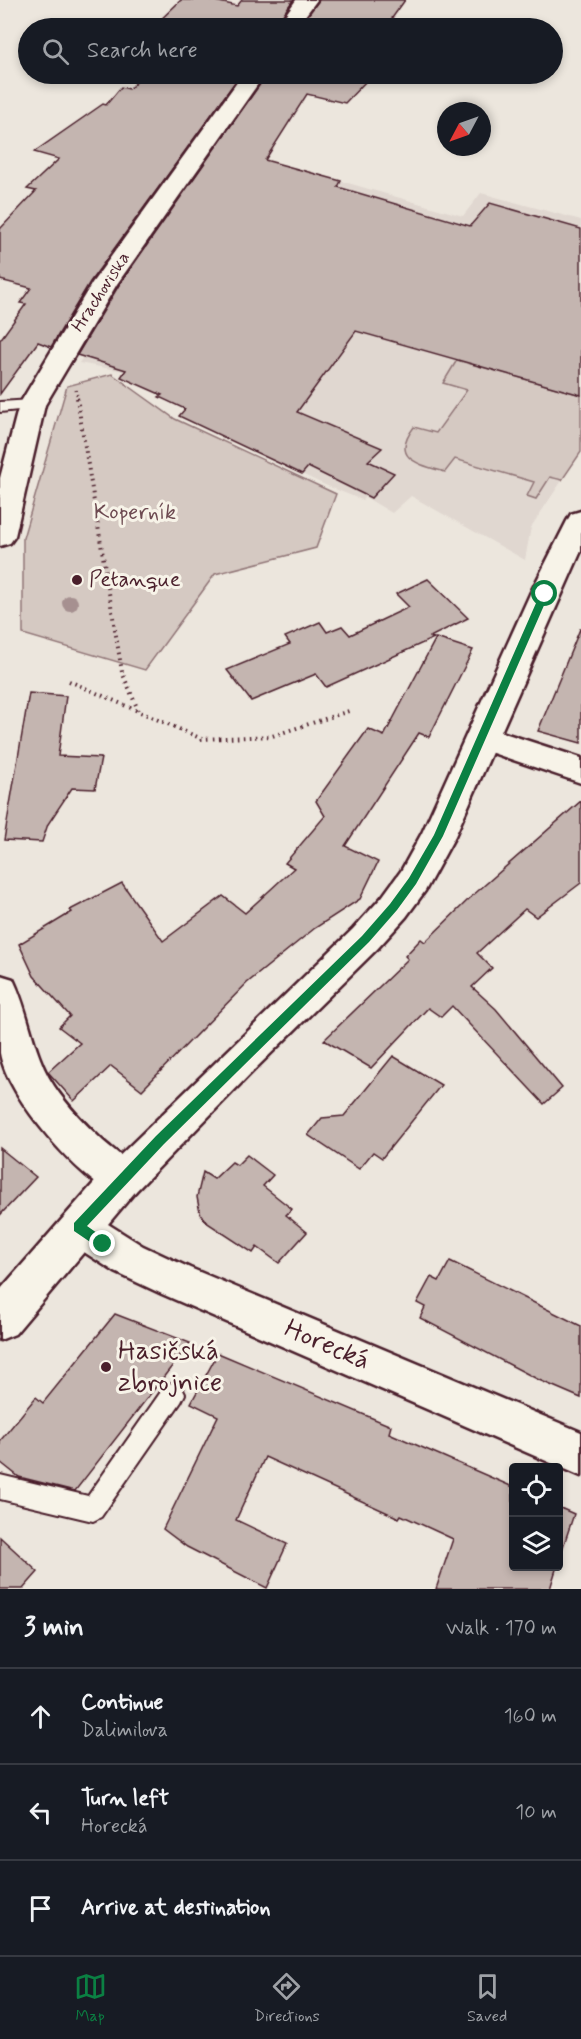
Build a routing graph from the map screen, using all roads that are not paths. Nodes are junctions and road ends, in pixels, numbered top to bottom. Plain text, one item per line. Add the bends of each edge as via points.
1 (307, 0) edge
2 (294, 18) edge
3 (247, 84) edge
4 (32, 405) junction
5 (0, 407) edge
6 (581, 521) edge
7 (0, 536) edge
8 (483, 738) junction
9 (581, 771) edge
10 (0, 990) edge
11 (121, 1180) junction
12 (78, 1227) junction
13 (0, 1320) edge
14 (172, 1394) dead end
15 (581, 1455) edge
16 (0, 1487) edge

1 - 2 street
3 - 4 street, Hrachoviska via 105,283
4 - 5 lane
4 - 7 street, Hrachoviska
6 - 8 street
8 - 9 street
8 - 11 street via 438,836 394,907
10 - 11 street via 23,1064 50,1112 84,1149
11 - 12 street
12 - 13 street
12 - 15 street, Horecká via 129,1259 176,1281
14 - 16 lane via 93,1509

